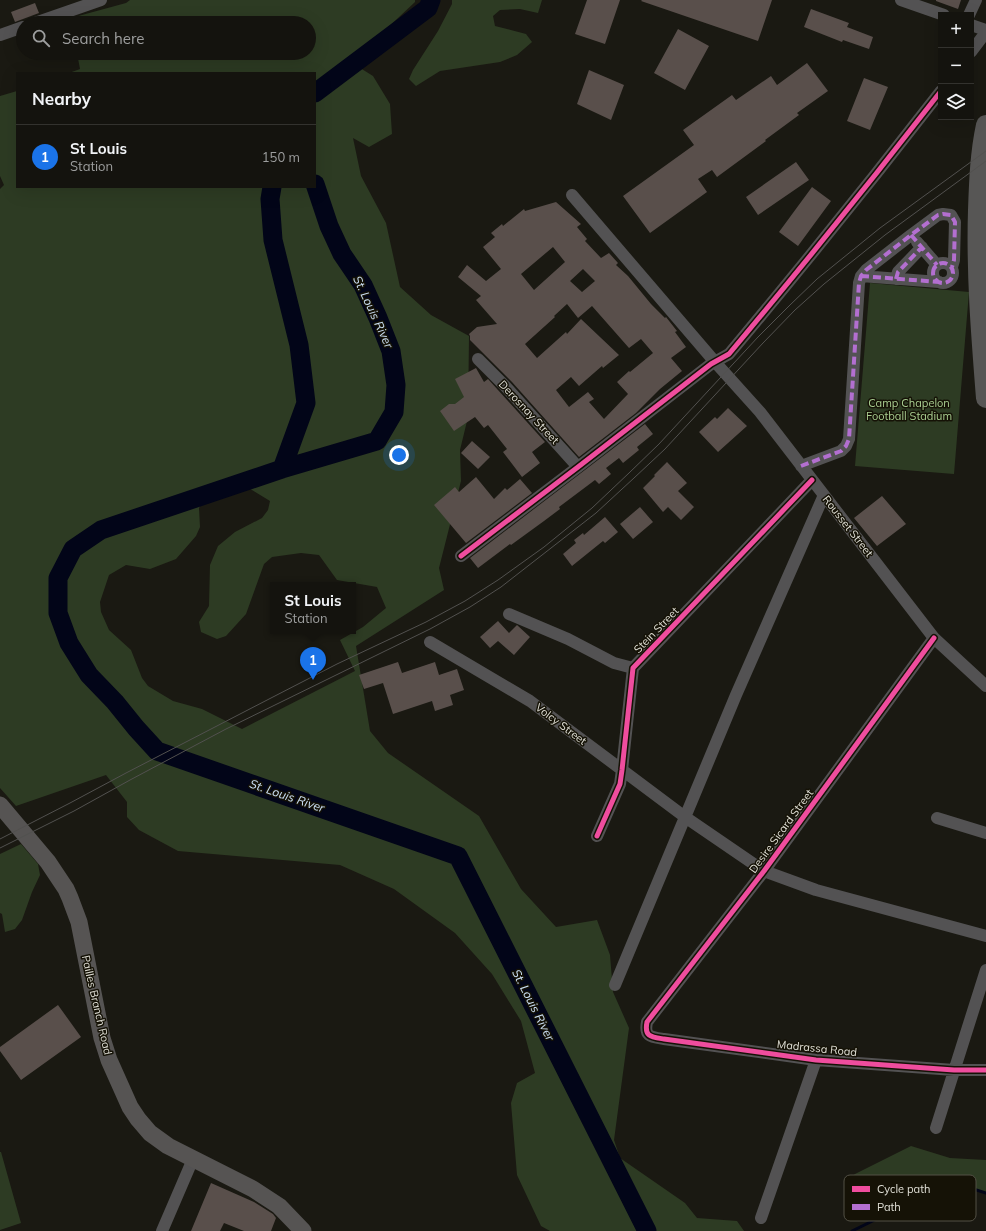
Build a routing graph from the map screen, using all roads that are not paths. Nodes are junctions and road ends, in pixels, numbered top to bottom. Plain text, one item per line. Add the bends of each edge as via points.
1 (101, 0) edge
2 (901, 0) edge
3 (976, 0) edge
4 (970, 12) edge
5 (938, 13) edge
6 (55, 16) edge
7 (974, 26) edge
8 (16, 29) edge
9 (986, 31) edge
10 (0, 35) edge
11 (974, 48) edge
12 (938, 95) edge
13 (986, 125) edge
14 (572, 195) dead end
15 (911, 235) junction
16 (922, 247) junction
17 (937, 265) junction
18 (952, 267) junction
19 (861, 276) junction
20 (896, 279) junction
21 (939, 282) junction
22 (478, 359) dead end
23 (715, 362) junction
24 (986, 398) edge
25 (801, 466) junction
26 (578, 467) junction
27 (812, 480) junction
28 (824, 495) junction
29 (461, 556) dead end
30 (509, 614) dead end
31 (934, 638) junction
32 (430, 642) dead end
33 (633, 668) junction
34 (986, 686) edge
35 (622, 770) junction
36 (2, 808) edge
37 (685, 818) junction
38 (937, 818) dead end
39 (986, 833) edge
40 (597, 836) dead end
41 (764, 871) junction
42 (986, 936) edge
43 (986, 970) edge
44 (616, 985) dead end
45 (648, 1035) joint
46 (816, 1060) junction
47 (954, 1070) junction
48 (986, 1070) edge
49 (936, 1128) dead end
50 (193, 1159) junction
51 (761, 1218) dead end
52 (162, 1231) edge
53 (302, 1231) edge

1 - 6 street
2 - 5 street
3 - 4 street
7 - 9 street
8 - 10 street
9 - 11 street
12 - 23 street via 814,252 729,354
13 - 24 highway via 981,147 977,243 978,297
14 - 23 street, Rousset Street
15 - 16 street
15 - 18 street via 938,216 951,215 955,222
15 - 19 street
16 - 17 street
16 - 20 street via 898,272
17 - 18 street via 946,263
17 - 21 street via 933,274
18 - 21 street via 954,274 951,280
19 - 20 street
19 - 25 street via 849,439 841,451
20 - 21 street
22 - 26 street, Derosnay Street
23 - 25 street, Rousset Street via 760,412
23 - 26 street
25 - 27 street, Rousset Street
26 - 29 street
27 - 28 street, Rousset Street
27 - 33 street, Stein Street
28 - 31 street, Rousset Street
28 - 37 street
30 - 33 street via 568,638 614,663
31 - 34 street, Rousset Street
31 - 41 street, Desire Sicard Street
32 - 35 street, Volcy Street via 530,701
33 - 35 street, Stein Street
35 - 37 street, Volcy Street
35 - 40 street, Stein Street via 620,784
36 - 50 main road, Pailles Branch Road via 39,851 66,888 75,910 102,1038 130,1107 150,1133
37 - 41 street, Volcy Street
37 - 44 street
38 - 39 street
41 - 42 street, Volcy Street via 816,890
41 - 45 street, Desire Sicard Street via 647,1022
43 - 47 street
45 - 46 street, Madrassa Road via 664,1040
46 - 47 street, Madrassa Road
46 - 51 street
47 - 48 street, Madrassa Road
47 - 49 street
50 - 52 street
50 - 53 main road, Pailles Branch Road via 253,1189 279,1206

